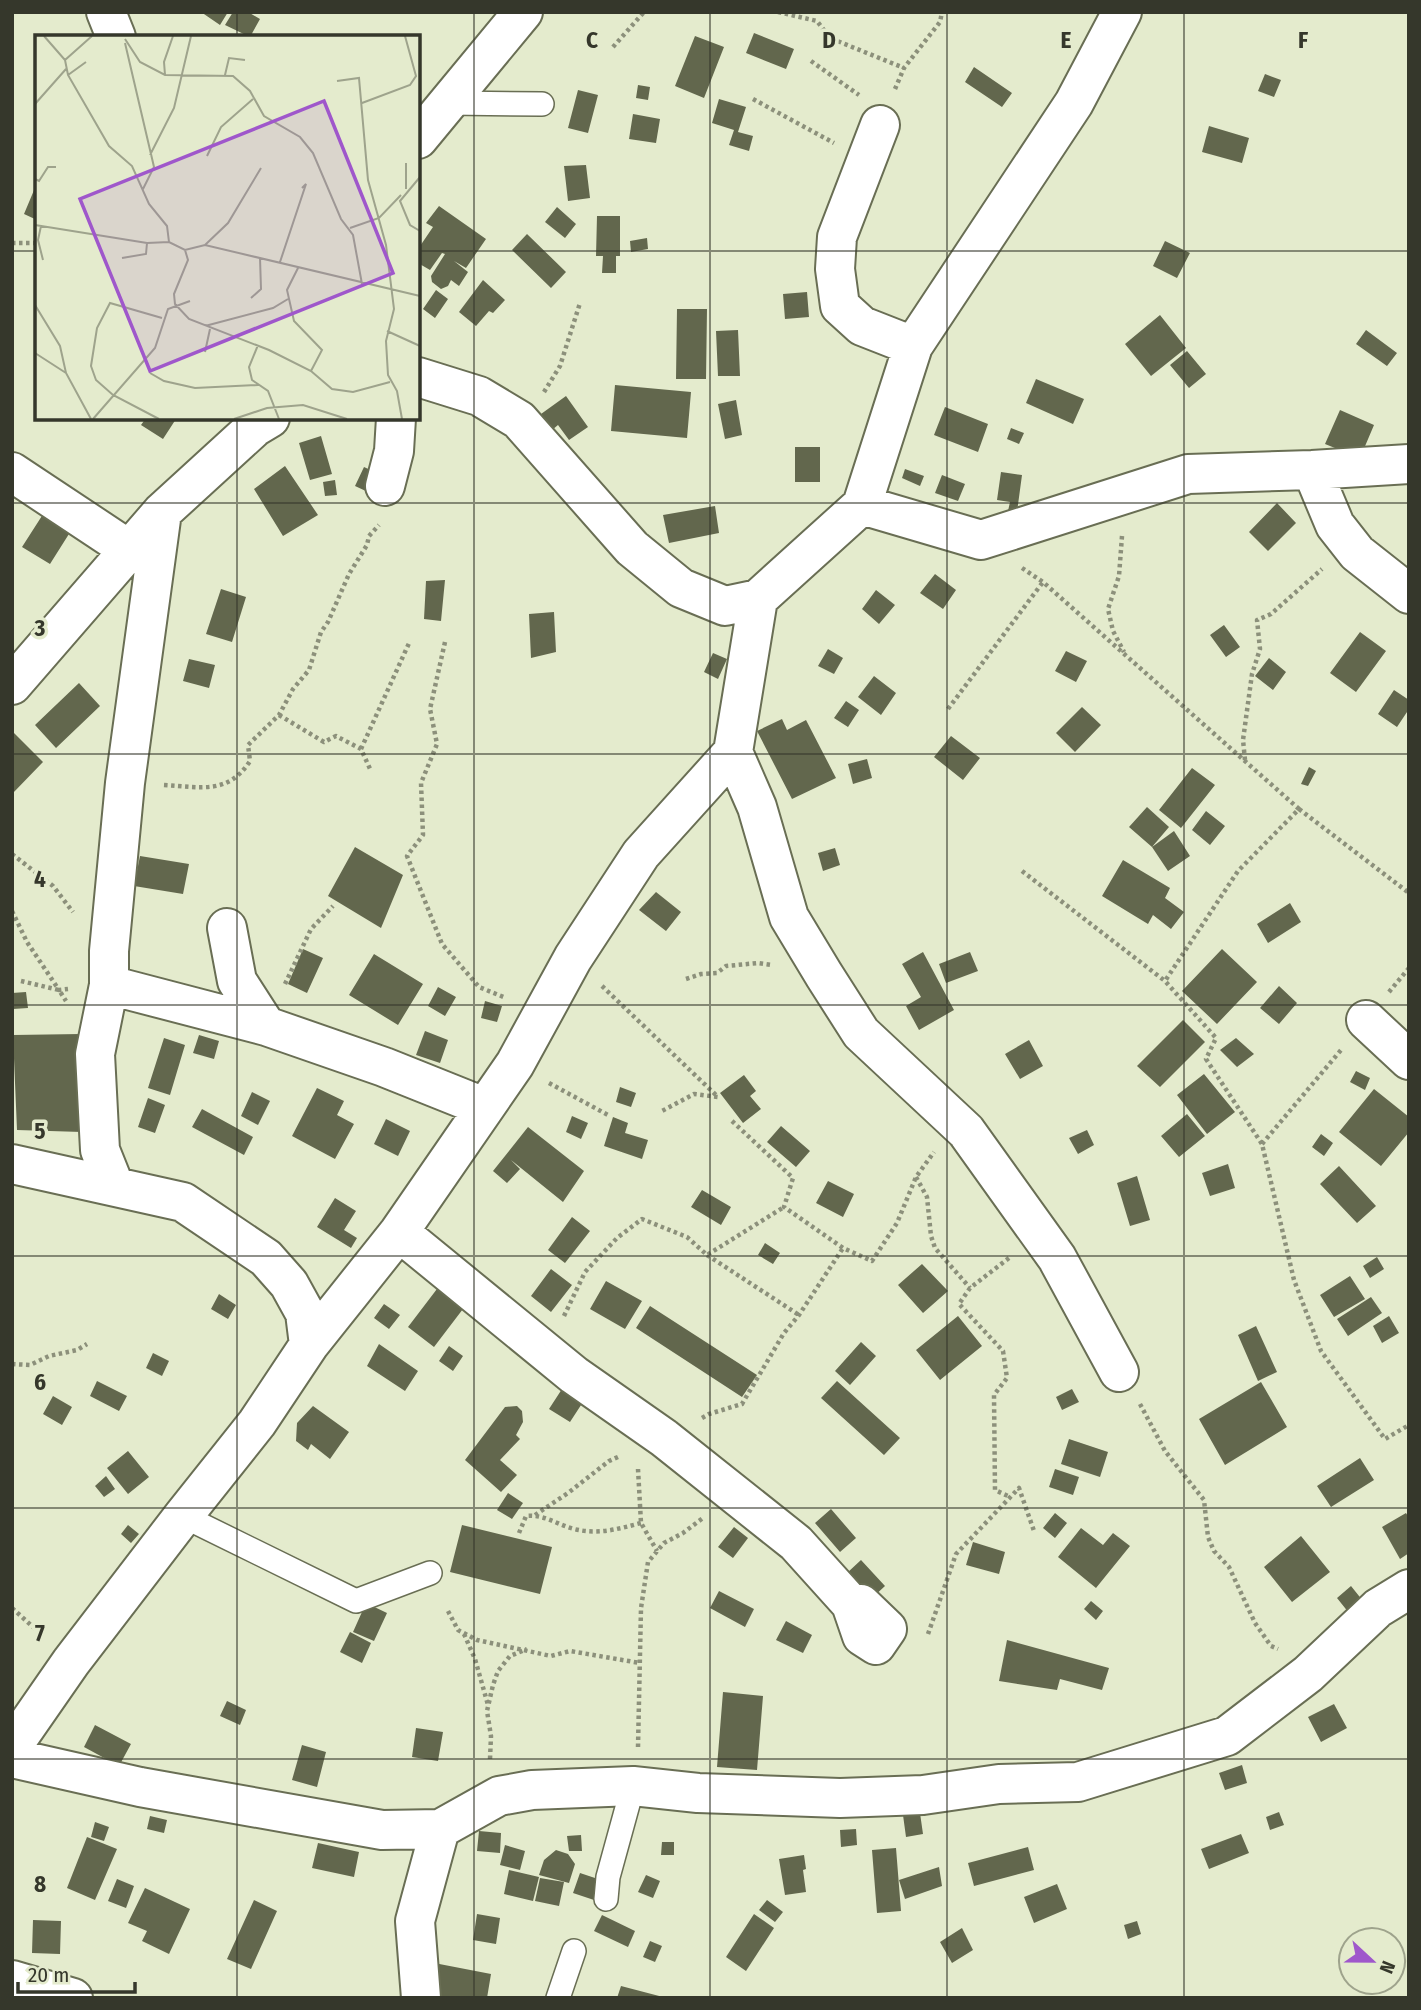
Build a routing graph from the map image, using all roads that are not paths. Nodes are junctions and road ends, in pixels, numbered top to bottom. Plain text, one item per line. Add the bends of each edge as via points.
1 (106, 12) edge
2 (523, 12) edge
3 (1122, 12) edge
4 (115, 35) edge
5 (448, 103) junction
6 (542, 104) dead end
7 (877, 133) road end
8 (420, 137) edge
9 (913, 346) junction
10 (420, 378) edge
11 (267, 420) edge
12 (397, 420) edge
13 (1409, 464) edge
14 (1312, 470) junction
15 (12, 472) edge
16 (385, 486) road end
17 (862, 505) junction
18 (162, 512) junction
19 (128, 549) junction
20 (1409, 594) edge
21 (758, 599) junction
22 (12, 685) edge
23 (733, 752) junction
24 (227, 928) dead end
25 (109, 968) junction
26 (1366, 1020) road end
27 (266, 1026) junction
28 (1409, 1060) edge
29 (484, 1107) junction
30 (12, 1164) edge
31 (114, 1185) junction
32 (399, 1232) junction
33 (309, 1345) junction
34 (1119, 1371) road end
35 (183, 1516) junction
36 (430, 1573) dead end
37 (1409, 1589) edge
38 (874, 1616) road end
39 (12, 1747) edge
40 (12, 1758) edge
41 (634, 1786) junction
42 (440, 1829) junction
43 (606, 1899) dead end
44 (574, 1951) dead end
45 (421, 1998) edge
46 (558, 1998) edge

1 - 4 street
2 - 5 street
3 - 9 street via 1074,103
5 - 6 lane
5 - 8 street
7 - 9 street via 837,237 840,306 862,326
9 - 17 street
10 - 21 street via 480,396 519,420 632,548 681,588 725,606
11 - 18 street
12 - 16 street
13 - 14 street
14 - 17 street via 1188,474 981,540
14 - 20 street via 1335,525 1357,553
15 - 19 street
17 - 21 street
18 - 19 street
18 - 25 street via 125,783
19 - 22 street
21 - 23 street
23 - 29 street via 641,854 573,958 515,1064
23 - 34 street via 757,807 789,916 824,975 861,1033 966,1131 1058,1258
24 - 27 street via 237,981
25 - 27 street
25 - 31 street via 95,1054 100,1150
26 - 28 street
27 - 29 street
29 - 32 street
30 - 31 street
31 - 33 street via 183,1202 266,1258 289,1284 305,1313
32 - 33 street
32 - 38 street via 652,1439 796,1543 851,1604 862,1636 876,1645
33 - 35 street via 257,1423
35 - 36 lane via 356,1601
35 - 39 street
37 - 41 street via 1378,1608 1308,1674 1227,1736 1078,1782 840,1798
40 - 42 street via 140,1787 382,1830
41 - 42 street via 532,1790 499,1796
41 - 43 lane
42 - 45 street via 415,1921
44 - 46 lane

